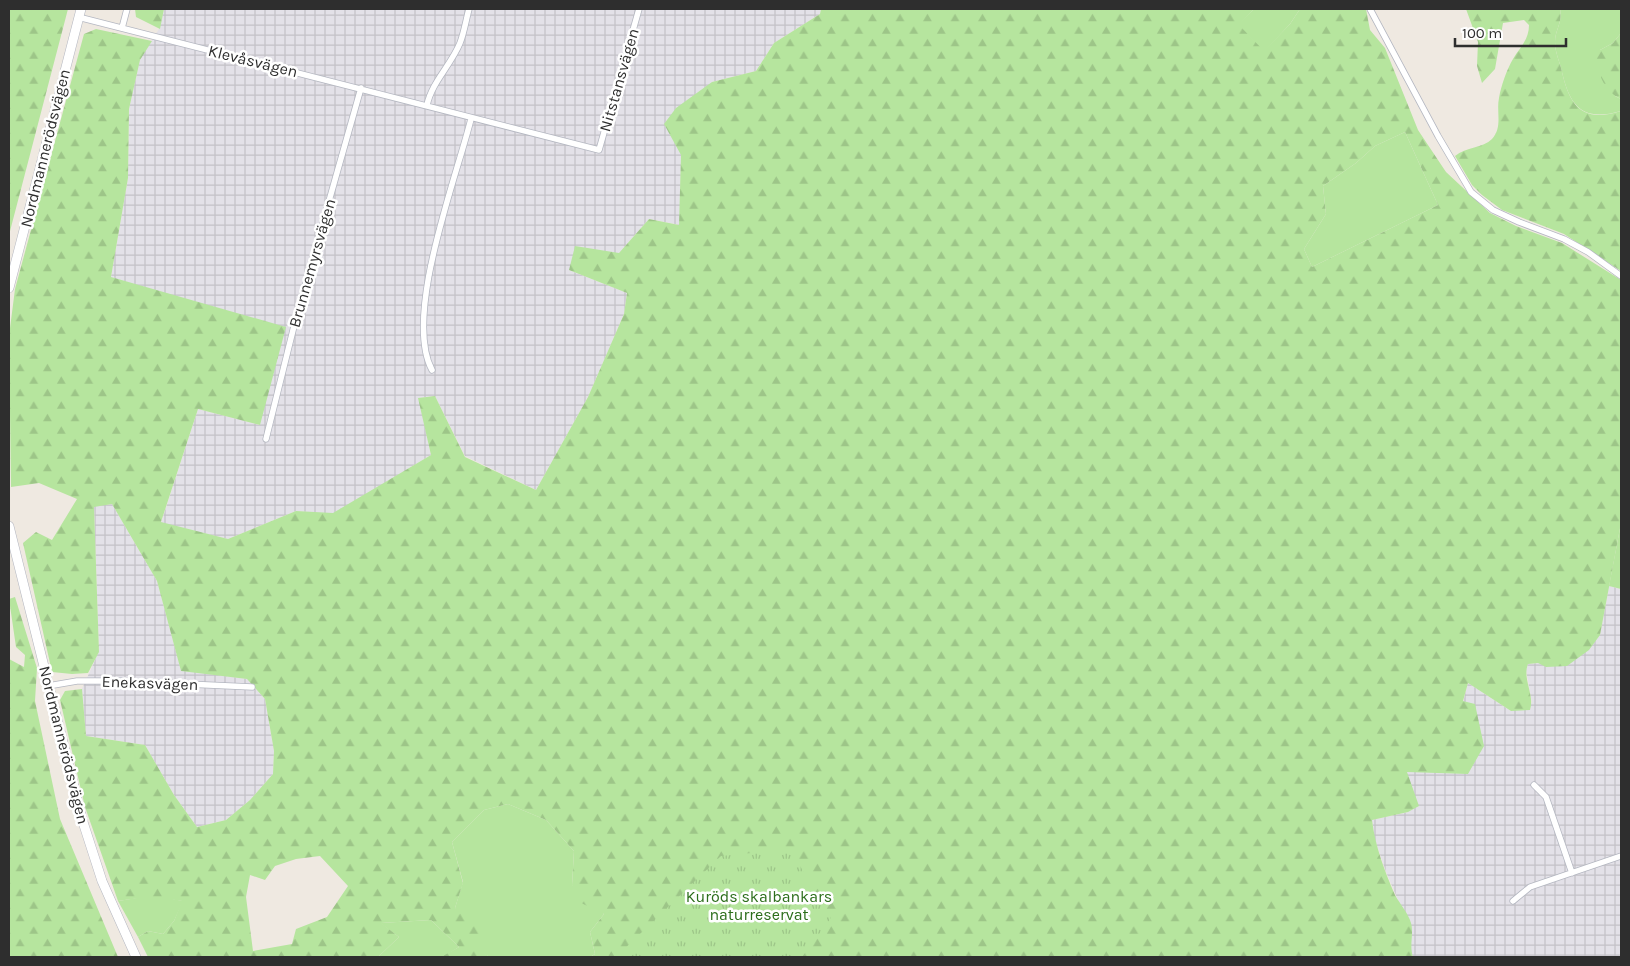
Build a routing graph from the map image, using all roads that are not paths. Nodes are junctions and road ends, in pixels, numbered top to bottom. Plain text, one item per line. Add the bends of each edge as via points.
1 (127, 9) edge
2 (469, 9) edge
3 (639, 9) edge
4 (1370, 9) edge
5 (80, 13) edge
6 (122, 28) junction
7 (361, 88) junction
8 (426, 105) junction
9 (471, 119) junction
10 (599, 150) joint
11 (1621, 276) edge
12 (9, 288) edge
13 (432, 370) dead end
14 (266, 439) dead end
15 (9, 526) edge
16 (48, 686) junction
17 (252, 687) dead end
18 (1534, 785) dead end
19 (1621, 856) edge
20 (1572, 873) junction
21 (1512, 901) dead end
22 (136, 957) edge

1 - 6 street
2 - 8 street via 460,43 443,76 430,92
3 - 10 street, Nitstansvägen
4 - 11 street via 1471,192 1493,210 1564,239
5 - 6 street, Klevåsvägen
5 - 12 main road, Nordmannerödsvägen
6 - 7 street, Klevåsvägen
7 - 8 street, Klevåsvägen
7 - 14 street, Brunnemyrsvägen via 297,314
8 - 9 street, Klevåsvägen
9 - 10 street, Klevåsvägen
9 - 13 street via 426,291 422,328 425,352
15 - 16 main road, Nordmannerödsvägen
16 - 17 street, Enekasvägen via 77,681 121,681
16 - 22 main road, Nordmannerödsvägen via 82,819 102,881
18 - 20 street via 1546,797
19 - 20 street
20 - 21 street via 1530,887

